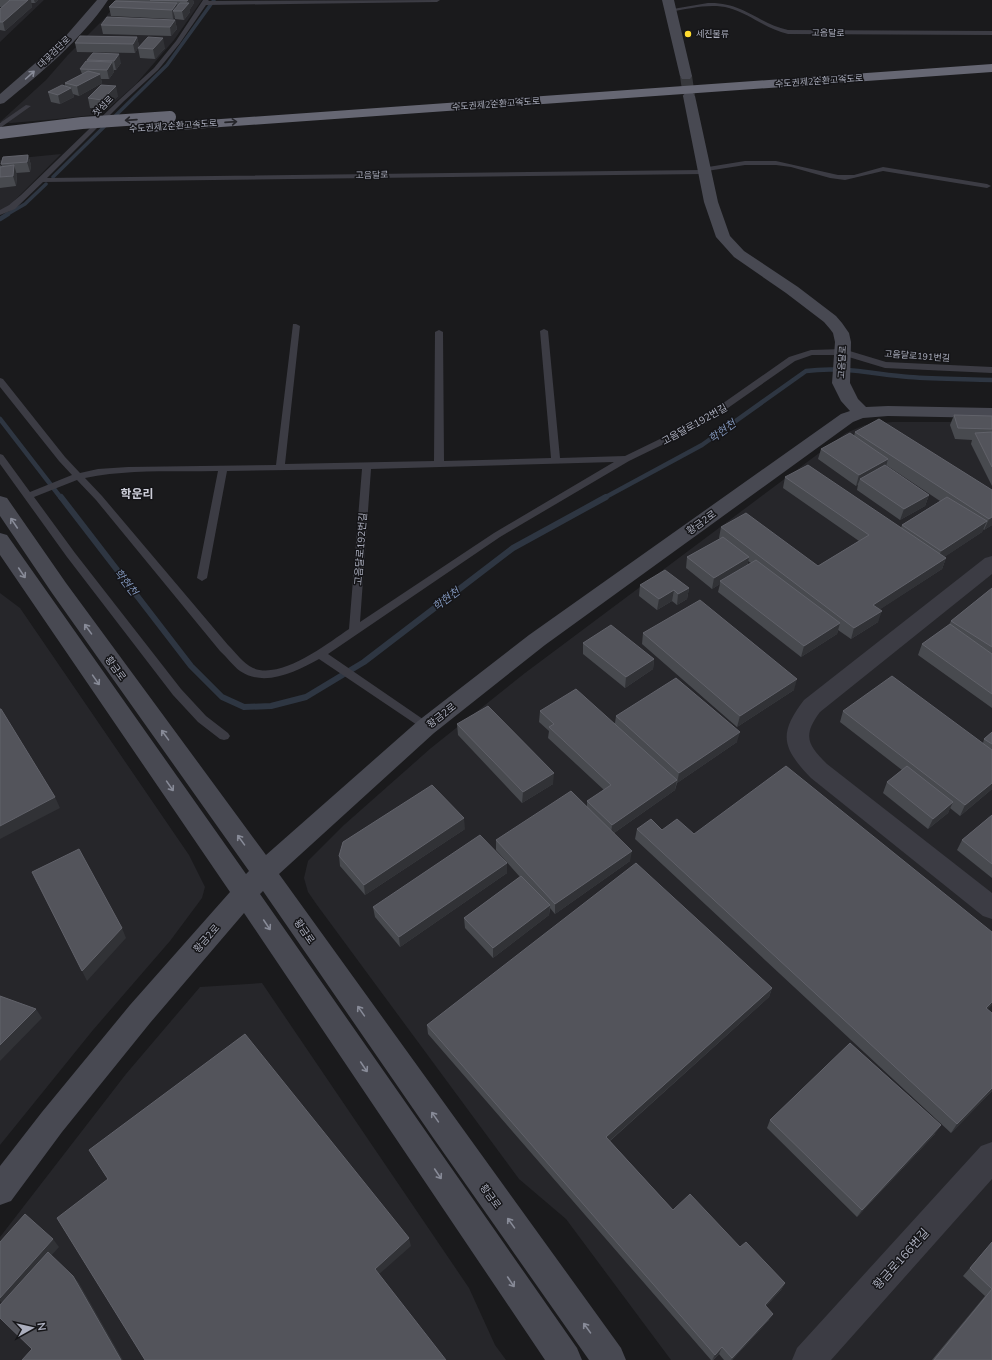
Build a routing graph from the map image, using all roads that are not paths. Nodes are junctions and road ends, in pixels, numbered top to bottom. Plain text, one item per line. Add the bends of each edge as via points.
1 (103, 0) edge
2 (437, 0) edge
3 (206, 1) edge
4 (669, 5) edge
5 (992, 33) edge
6 (992, 60) edge
7 (992, 68) edge
8 (686, 76) tunnel mouth
9 (689, 96) tunnel mouth
10 (0, 100) edge
11 (28, 106) dead end
12 (0, 126) edge
13 (0, 133) edge
14 (0, 142) edge
15 (704, 171) junction
16 (40, 180) junction
17 (987, 186) dead end
18 (0, 213) edge
19 (296, 326) dead end
20 (544, 331) dead end
21 (439, 332) dead end
22 (842, 363) junction
23 (992, 370) edge
24 (0, 381) edge
25 (861, 413) junction
26 (992, 413) edge
27 (0, 457) edge
28 (627, 459) junction
29 (556, 461) junction
30 (439, 463) junction
31 (366, 466) junction
32 (280, 467) junction
33 (223, 469) junction
34 (74, 478) junction
35 (32, 494) junction
36 (0, 502) edge
37 (0, 540) edge
38 (992, 563) edge
39 (202, 578) dead end
40 (354, 632) junction
41 (320, 654) junction
42 (426, 727) junction
43 (224, 736) dead end
44 (264, 872) junction
45 (245, 893) junction
46 (992, 908) edge
47 (992, 1157) edge
48 (0, 1190) edge
49 (565, 1360) edge
50 (610, 1360) edge
51 (809, 1360) edge

10 -> 1 street, 대곶검단로 via 50,57 90,17
2 - 3 lane
3 - 16 lane, 첫섬로 via 156,69
4 - 5 lane, 고음달로 via 727,6 777,30 788,32
4 - 8 street, 고음달로
6 -> 13 highway, 수도권제2순환고속도로, bridge via 170,116
14 -> 7 highway, 수도권제2순환고속도로 via 151,128
9 - 15 street, 고음달로
11 - 12 lane
15 - 16 lane, 고음달로
15 - 17 lane, 고음달로 via 737,164 764,162 787,164 846,178 883,169
15 - 22 street, 고음달로 via 723,237 739,254 830,319 841,333
16 - 18 lane, 첫섬로 via 12,207
19 - 32 lane
20 - 29 lane
21 - 30 lane
22 - 23 lane, 고음달로191번길
22 - 25 street, 고음달로 via 840,383
22 - 28 lane, 고음달로192번길 via 811,353 792,359 702,422
24 - 34 lane via 69,468
25 - 26 street, 황금2로
25 - 42 street, 황금2로 via 847,418 789,458 537,640
27 - 35 lane
28 - 29 lane, 고음달로192번길
28 - 40 lane via 497,535
29 - 30 lane, 고음달로192번길
30 - 31 lane, 고음달로192번길
31 - 32 lane, 고음달로192번길
31 - 40 lane, 고음달로192번길
32 - 33 lane, 고음달로192번길
33 - 34 lane, 고음달로192번길 via 128,470 98,472
33 - 39 lane
34 - 35 lane, 고음달로192번길
34 - 41 lane via 224,648 245,668 275,674 298,666
35 - 43 lane via 71,555 177,692 202,719
44 -> 36 street, 황금로
37 -> 45 street
38 - 46 street via 812,706 796,731 797,742 805,757 819,771
40 - 41 lane
41 - 42 lane
42 - 44 street, 황금2로
44 - 45 street, 황금2로
50 -> 44 street, 황금로
45 - 48 street, 황금2로 via 140,1014
45 -> 49 street
47 - 51 street, 황금로166번길

